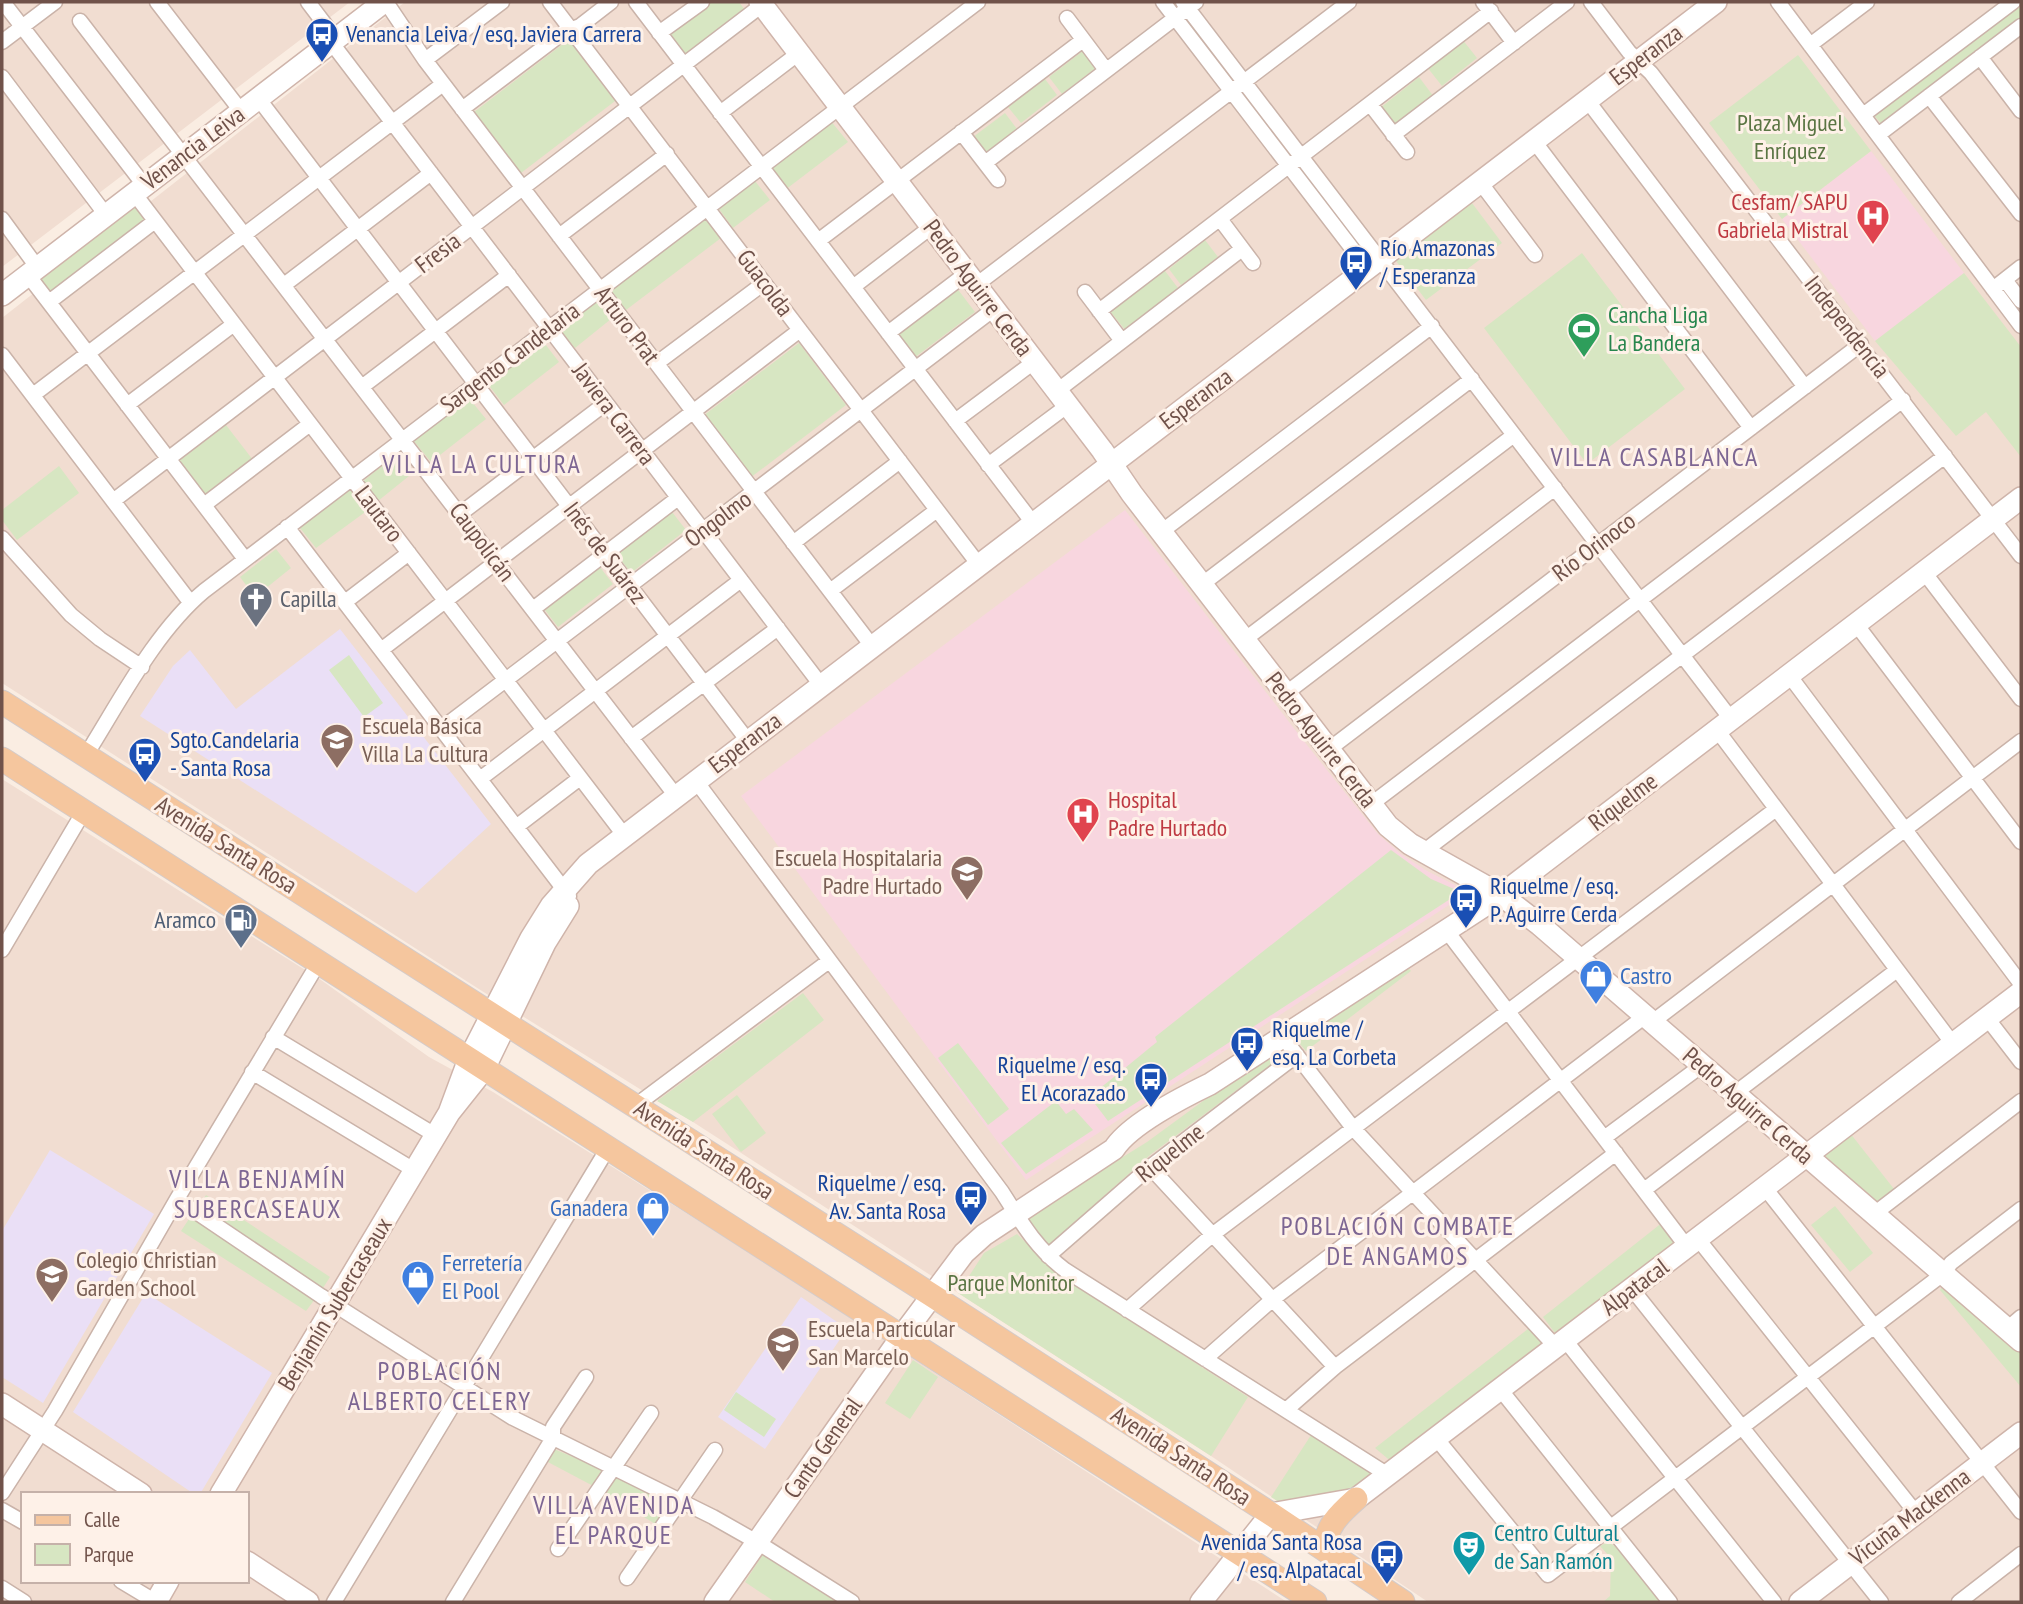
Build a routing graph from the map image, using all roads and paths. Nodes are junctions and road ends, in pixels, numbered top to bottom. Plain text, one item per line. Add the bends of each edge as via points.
1 (4, 2) edge
2 (55, 2) edge
3 (157, 2) edge
4 (307, 2) edge
5 (502, 2) edge
6 (550, 2) edge
7 (611, 2) edge
8 (636, 2) edge
9 (702, 2) edge
10 (978, 2) edge
11 (1163, 2) edge
12 (1349, 2) edge
13 (1567, 2) edge
14 (1591, 2) edge
15 (1716, 2) edge
16 (1778, 2) edge
17 (1867, 2) edge
18 (2013, 2) edge
19 (381, 3) edge
20 (761, 3) edge
21 (1189, 4) edge
22 (1487, 7) edge
23 (1067, 18) dead end
24 (1175, 18) junction
25 (80, 21) dead end
26 (22, 26) junction
27 (2021, 26) edge
28 (571, 29) junction
29 (659, 33) junction
30 (1083, 40) junction
31 (333, 41) junction
32 (2, 42) edge
33 (1514, 43) junction
34 (1810, 45) junction
35 (799, 53) junction
36 (1980, 57) junction
37 (425, 60) junction
38 (1638, 61) junction
39 (684, 65) junction
40 (1106, 70) junction
41 (2, 77) edge
42 (1244, 82) junction
43 (443, 84) junction
44 (1232, 91) junction
45 (1929, 96) junction
46 (1587, 100) junction
47 (1370, 104) junction
48 (250, 105) junction
49 (630, 106) junction
50 (840, 107) junction
51 (462, 109) junction
52 (2021, 111) edge
53 (720, 113) junction
54 (1863, 115) junction
55 (392, 122) junction
56 (961, 132) junction
57 (1394, 135) junction
58 (1878, 135) junction
59 (1534, 141) junction
60 (1407, 152) dead end
61 (667, 154) junction
62 (185, 155) junction
63 (1301, 157) junction
64 (985, 163) junction
65 (1289, 166) junction
66 (761, 167) junction
67 (431, 173) junction
68 (319, 178) junction
69 (998, 180) dead end
70 (896, 181) junction
71 (1480, 182) junction
72 (523, 188) junction
73 (139, 189) junction
74 (707, 208) junction
75 (2021, 214) edge
76 (106, 215) junction
77 (2, 219) edge
78 (1220, 219) junction
79 (155, 221) junction
80 (472, 227) junction
81 (931, 227) junction
82 (358, 229) junction
83 (246, 234) junction
84 (559, 236) junction
85 (818, 241) junction
86 (1242, 249) junction
87 (1535, 255) dead end
88 (1374, 263) junction
89 (1254, 264) dead end
90 (2021, 267) edge
91 (33, 271) junction
92 (195, 272) junction
93 (509, 275) junction
94 (971, 279) junction
95 (764, 282) junction
96 (398, 283) junction
97 (1999, 284) junction
98 (284, 285) junction
99 (853, 287) junction
100 (600, 289) junction
101 (1085, 292) dead end
102 (2, 295) edge
103 (49, 302) junction
104 (2021, 302) edge
105 (994, 309) junction
106 (1099, 311) junction
107 (234, 324) junction
108 (1432, 326) junction
109 (2021, 327) edge
110 (549, 328) junction
111 (800, 330) junction
112 (435, 331) junction
113 (888, 333) junction
114 (326, 338) junction
115 (1122, 341) junction
116 (1861, 344) junction
117 (88, 353) junction
118 (2, 355) edge
119 (1034, 362) junction
120 (657, 363) junction
121 (915, 369) junction
122 (275, 377) junction
123 (1472, 379) junction
124 (476, 384) junction
125 (363, 386) junction
126 (1805, 387) junction
127 (33, 396) junction
128 (1062, 398) junction
129 (1903, 400) junction
130 (606, 402) junction
131 (127, 405) junction
132 (861, 410) junction
133 (693, 412) junction
134 (955, 421) junction
135 (310, 424) junction
136 (1751, 428) junction
137 (1514, 435) junction
138 (403, 439) junction
139 (642, 451) junction
140 (1945, 456) junction
141 (169, 458) junction
142 (532, 458) junction
143 (900, 461) junction
144 (1111, 463) junction
145 (988, 465) junction
146 (352, 478) junction
147 (1555, 488) junction
148 (754, 491) junction
149 (678, 498) junction
150 (2021, 498) edge
151 (113, 501) junction
152 (204, 505) junction
153 (569, 507) junction
154 (937, 510) junction
155 (460, 514) junction
156 (1993, 519) junction
157 (1033, 523) junction
158 (287, 527) junction
159 (703, 530) junction
160 (1161, 532) junction
161 (2, 538) edge
162 (793, 542) junction
163 (1598, 544) junction
164 (409, 553) junction
165 (605, 553) junction
166 (2021, 556) edge
167 (245, 559) junction
168 (497, 562) junction
169 (978, 565) junction
170 (1924, 572) junction
171 (741, 580) junction
172 (1201, 585) junction
173 (629, 586) junction
174 (830, 591) junction
175 (1640, 600) junction
176 (445, 601) junction
177 (190, 602) junction
178 (345, 603) junction
179 (533, 609) junction
180 (1856, 624) junction
181 (778, 628) junction
182 (668, 636) junction
183 (1244, 640) junction
184 (557, 641) junction
185 (872, 646) junction
186 (382, 650) junction
187 (1682, 655) junction
188 (142, 667) junction
189 (1788, 675) junction
190 (505, 680) junction
191 (704, 683) junction
192 (821, 685) junction
193 (596, 691) junction
194 (1285, 694) junction
195 (2021, 699) edge
196 (2, 702) edge
197 (1724, 725) junction
198 (441, 729) junction
199 (544, 730) junction
200 (631, 738) junction
201 (748, 741) junction
202 (2021, 741) edge
203 (1328, 750) junction
204 (86, 755) junction
205 (2, 759) edge
206 (580, 778) junction
207 (1973, 778) junction
208 (480, 779) junction
209 (696, 781) junction
210 (676, 796) junction
211 (1370, 805) junction
212 (1776, 809) junction
213 (84, 811) junction
214 (516, 827) junction
215 (1905, 830) junction
216 (624, 835) junction
217 (2021, 842) edge
218 (1423, 852) junction
219 (1833, 885) junction
220 (568, 895) junction
221 (1501, 895) junction
222 (1446, 930) junction
223 (2, 950) edge
224 (1578, 958) junction
225 (829, 961) junction
226 (319, 962) junction
227 (1897, 970) junction
228 (2021, 984) edge
229 (2021, 992) edge
230 (1508, 1011) junction
231 (1987, 1018) junction
232 (499, 1019) junction
233 (1648, 1020) junction
234 (273, 1037) junction
235 (1282, 1037) junction
236 (1953, 1044) junction
237 (1297, 1055) junction
238 (2021, 1062) edge
239 (477, 1064) junction
240 (1701, 1066) junction
241 (252, 1072) junction
242 (1560, 1081) junction
243 (1734, 1094) junction
244 (2021, 1101) edge
245 (635, 1106) junction
246 (1751, 1108) junction
247 (1353, 1128) junction
248 (435, 1135) junction
249 (1604, 1138) junction
250 (608, 1148) junction
251 (1616, 1153) junction
252 (1806, 1156) junction
253 (1150, 1167) junction
254 (414, 1170) junction
255 (1765, 1188) junction
256 (1644, 1190) junction
257 (1412, 1194) junction
258 (177, 1199) junction
259 (2021, 1209) edge
260 (1016, 1214) junction
261 (1874, 1214) junction
262 (1213, 1235) junction
263 (1692, 1243) junction
264 (1048, 1256) junction
265 (1475, 1261) junction
266 (1943, 1274) junction
267 (1632, 1289) junction
268 (933, 1296) junction
269 (1273, 1300) junction
270 (335, 1304) junction
271 (1127, 1310) junction
272 (1875, 1326) junction
273 (2016, 1329) edge
274 (902, 1336) junction
275 (1560, 1344) junction
276 (1205, 1359) junction
277 (1335, 1367) junction
278 (586, 1377) dead end
279 (1807, 1377) junction
280 (464, 1386) junction
281 (1500, 1389) junction
282 (2, 1404) edge
283 (1286, 1410) junction
284 (651, 1413) dead end
285 (1742, 1427) junction
286 (42, 1430) junction
287 (2021, 1433) edge
288 (553, 1438) junction
289 (1436, 1438) junction
290 (715, 1450) dead end
291 (1983, 1462) junction
292 (615, 1468) junction
293 (1388, 1475) junction
294 (1675, 1478) junction
295 (138, 1492) edge
296 (222, 1492) edge
297 (2, 1493) edge
298 (1356, 1499) junction
299 (680, 1500) junction
300 (2, 1510) edge
301 (2021, 1512) edge
302 (1916, 1513) junction
303 (1271, 1514) junction
304 (21, 1521) edge
305 (1611, 1528) junction
306 (757, 1542) junction
307 (558, 1549) dead end
308 (1325, 1550) junction
309 (1240, 1552) junction
310 (2021, 1554) edge
311 (248, 1563) edge
312 (1851, 1563) junction
313 (626, 1578) dead end
314 (124, 1583) edge
315 (167, 1583) edge
316 (2, 1588) edge
317 (24, 1602) edge
318 (156, 1602) edge
319 (308, 1602) edge
320 (334, 1602) edge
321 (453, 1602) edge
322 (715, 1602) edge
323 (852, 1602) edge
324 (1201, 1602) edge
325 (1315, 1602) edge
326 (1403, 1602) edge
327 (1670, 1602) edge
328 (1774, 1602) edge
329 (1800, 1602) edge
330 (1881, 1602) edge
331 (1959, 1602) edge

1 - 26 street, Lautaro
2 - 26 street
3 - 48 street, Inés de Suárez
4 - 31 street, Javiera Carrera
5 - 37 street
6 - 28 street, Guacolda
7 - 28 street
8 - 29 street
9 - 29 street
10 - 50 street, Sargento Candelaria
11 - 24 street
12 - 42 street
13 - 33 street
14 - 38 street, Independencia
15 - 38 street, Esperanza
16 - 34 street
17 - 34 street
18 - 54 street
19 - 31 street, Venancia Leiva
19 - 37 street, Arturo Prat
20 - 35 street, Pedro Aguirre Cerda
20 - 39 street, Fresia
21 - 24 street
21 - 42 street
22 - 33 street
22 - 47 street
23 - 30 street
24 - 40 street
24 - 44 street
25 - 62 street, Caupolicán
26 - 32 street
26 - 73 street, Lautaro
27 - 36 street
28 - 49 street, Guacolda
28 - 51 street
29 - 39 street
30 - 40 street
30 - 56 street
31 - 48 street, Venancia Leiva
31 - 55 street, Javiera Carrera
33 - 57 street
34 - 54 street
35 - 50 street, Pedro Aguirre Cerda
35 - 53 street
36 - 45 street
36 - 52 street
37 - 43 street, Arturo Prat
38 - 46 street, Esperanza
38 - 116 street, Independencia
39 - 49 street, Fresia
39 - 53 street
40 - 64 street
41 - 76 street
42 - 44 street
42 - 63 street
43 - 51 street, Arturo Prat
43 - 55 street
44 - 65 street
44 - 94 street
45 - 58 street
45 - 75 street
46 - 59 street, Esperanza
46 - 126 street
47 - 57 street
47 - 63 street
48 - 62 street, Venancia Leiva
48 - 68 street, Inés de Suárez
49 - 61 street, Guacolda
49 - 72 street, Fresia
50 - 66 street, Sargento Candelaria
50 - 70 street, Pedro Aguirre Cerda
51 - 72 street, Arturo Prat
53 - 66 street
54 - 58 street
55 - 67 street, Javiera Carrera
55 - 68 street
56 - 64 street
56 - 70 street
57 - 60 street
58 - 97 street
59 - 71 street, Esperanza
59 - 136 street
61 - 74 street, Guacolda
61 - 84 street
62 - 73 street, Venancia Leiva
62 - 83 street, Caupolicán
63 - 65 street
63 - 88 street
64 - 69 street
65 - 78 street
65 - 88 street
66 - 74 street, Sargento Candelaria
66 - 85 street
67 - 80 street, Javiera Carrera
67 - 82 street
68 - 82 street, Inés de Suárez
68 - 83 street
70 - 81 street, Pedro Aguirre Cerda
70 - 85 street
71 - 87 street
71 - 88 street, Esperanza
72 - 80 street, Fresia
72 - 84 street, Arturo Prat
73 - 76 street, Venancia Leiva
73 - 79 street, Lautaro
74 - 95 street, Guacolda
74 - 100 street, Sargento Candelaria
76 - 91 street, Venancia Leiva
77 - 91 street
78 - 86 street
78 - 106 street
79 - 92 street, Lautaro
79 - 103 street, Venancia Leiva
80 - 93 street, Javiera Carrera
80 - 96 street, Fresia
81 - 94 street, Pedro Aguirre Cerda
81 - 99 street
82 - 96 street, Inés de Suárez
82 - 98 street
83 - 92 street
83 - 98 street, Caupolicán
84 - 100 street, Arturo Prat
85 - 99 street
86 - 89 street
86 - 115 street
88 - 108 street
88 - 144 street, Esperanza
90 - 97 street
91 - 102 street, Venancia Leiva
91 - 103 street
92 - 107 street, Lautaro
92 - 117 street
93 - 110 street, Javiera Carrera
93 - 112 street
94 - 105 street, Pedro Aguirre Cerda
94 - 113 street
95 - 111 street, Guacolda
95 - 120 street
96 - 112 street, Inés de Suárez
96 - 114 street, Fresia
97 - 104 street
97 - 109 street
98 - 114 street, Caupolicán
99 - 113 street
100 - 110 street, Sargento Candelaria
100 - 120 street, Arturo Prat
101 - 106 street
103 - 117 street
105 - 119 street, Pedro Aguirre Cerda
105 - 121 street, Ongolmo
106 - 115 street
107 - 122 street, Lautaro
107 - 131 street
108 - 123 street
108 - 160 street
110 - 124 street, Sargento Candelaria
110 - 130 street, Javiera Carrera
111 - 132 street, Guacolda
111 - 133 street
112 - 124 street, Inés de Suárez
112 - 125 street
113 - 121 street
114 - 122 street, Fresia
114 - 125 street, Caupolicán
115 - 128 street
116 - 126 street, Río Orinoco
116 - 129 street, Independencia
117 - 127 street
117 - 131 street
118 - 127 street
119 - 128 street, Pedro Aguirre Cerda
119 - 134 street
120 - 133 street, Arturo Prat
121 - 132 street, Ongolmo
121 - 134 street
122 - 135 street, Lautaro
122 - 141 street, Fresia
123 - 137 street
123 - 172 street
124 - 138 street, Sargento Candelaria
124 - 142 street, Inés de Suárez
125 - 138 street, Caupolicán
126 - 136 street, Río Orinoco
127 - 151 street
128 - 144 street, Pedro Aguirre Cerda
128 - 145 street
129 - 140 street, Independencia
129 - 175 street
130 - 139 street, Javiera Carrera
130 - 142 street
131 - 141 street
132 - 143 street, Guacolda
132 - 148 street, Ongolmo
133 - 139 street
133 - 148 street, Arturo Prat
134 - 145 street
135 - 146 street, Lautaro
135 - 152 street
136 - 163 street, Río Orinoco
137 - 147 street
137 - 183 street
138 - 146 street, Sargento Candelaria
138 - 155 street, Caupolicán
139 - 149 street, Javiera Carrera
139 - 153 street
140 - 156 street, Independencia
140 - 187 street
141 - 151 street, Fresia
141 - 152 street
142 - 153 street, Inés de Suárez
142 - 155 street
143 - 154 street, Guacolda
143 - 162 street
144 - 157 street, Esperanza
144 - 160 street, Pedro Aguirre Cerda
145 - 157 street
146 - 158 street, Sargento Candelaria
146 - 164 street, Lautaro
147 - 163 street
147 - 194 street
148 - 159 street, Ongolmo
148 - 162 street, Arturo Prat
149 - 159 street, Javiera Carrera
149 - 165 street
150 - 156 street, Riquelme
151 - 177 street
152 - 167 street
153 - 165 street, Inés de Suárez
153 - 168 street
154 - 169 street, Guacolda
154 - 174 street
155 - 168 street, Caupolicán
156 - 166 street, Independencia
156 - 170 street, Riquelme
157 - 169 street, Esperanza
158 - 167 street, Sargento Candelaria
158 - 178 street
159 - 171 street, Javiera Carrera
159 - 173 street, Ongolmo
160 - 172 street, Pedro Aguirre Cerda
161 - 188 street via 71,615
162 - 174 street, Arturo Prat
163 - 175 street
163 - 203 street, Río Orinoco
164 - 176 street, Lautaro
164 - 178 street
165 - 173 street, Inés de Suárez
165 - 179 street
167 - 177 street, Sargento Candelaria
168 - 176 street
168 - 179 street, Caupolicán
169 - 185 street, Esperanza
170 - 180 street, Riquelme
170 - 195 street
171 - 181 street, Javiera Carrera
171 - 182 street
172 - 183 street, Pedro Aguirre Cerda
173 - 182 street, Inés de Suárez
173 - 184 street, Ongolmo
174 - 185 street, Arturo Prat
175 - 187 street
175 - 211 street
176 - 186 street
176 - 190 street, Lautaro
177 - 188 street, Sargento Candelaria
178 - 186 street
179 - 184 street, Caupolicán
180 - 189 street, Riquelme
180 - 207 street
181 - 191 street
181 - 192 street, Javiera Carrera
182 - 191 street, Inés de Suárez
182 - 193 street
183 - 194 street, Pedro Aguirre Cerda
184 - 190 street, Ongolmo
184 - 193 street, Caupolicán
185 - 192 street, Esperanza
186 - 198 street
187 - 197 street
187 - 218 street
188 - 204 street, Sargento Candelaria
189 - 197 street, Riquelme
189 - 215 street
190 - 198 street, Ongolmo
190 - 199 street, Lautaro
191 - 200 street
191 - 201 street, Inés de Suárez
192 - 201 street, Esperanza
193 - 199 street
193 - 200 street, Caupolicán
194 - 203 street, Pedro Aguirre Cerda
196 - 204 main road, Avenida Santa Rosa
197 - 212 street
197 - 221 street, Riquelme
198 - 208 street
199 - 206 street, Lautaro
199 - 208 street
200 - 210 street, Caupolicán
201 - 209 street, Esperanza
202 - 207 street
203 - 211 street, Pedro Aguirre Cerda
204 - 232 main road, Avenida Santa Rosa
205 - 213 main road, Avenida Santa Rosa
206 - 214 street
206 - 216 street, Lautaro
207 - 215 street
207 - 217 street
208 - 214 street
209 - 210 street, Esperanza
209 - 225 street
210 - 216 street, Esperanza
210 - 220 street, Esperanza via 663,820
211 - 218 street, Pedro Aguirre Cerda
212 - 219 street
212 - 224 street
213 - 223 street
213 - 226 main road, Avenida Santa Rosa
214 - 220 street
215 - 219 street
215 - 228 street
216 - 220 street, Esperanza via 588,864
218 - 221 street, Pedro Aguirre Cerda
219 - 227 street
219 - 233 street
220 - 232 street, Esperanza
221 - 222 street, Riquelme
221 - 224 street, Pedro Aguirre Cerda
222 - 230 street
222 - 235 street, Riquelme
224 - 230 street
224 - 233 street, Pedro Aguirre Cerda
225 - 245 street
225 - 260 street
226 - 234 street
226 - 239 main road, Avenida Santa Rosa
227 - 236 street
227 - 243 street
229 - 231 street, Alpatacal
230 - 242 street
230 - 247 street
231 - 236 street, Alpatacal
231 - 238 street
232 - 239 street, Esperanza
232 - 245 main road, Avenida Santa Rosa
233 - 240 street, Pedro Aguirre Cerda
233 - 242 street
234 - 241 street
234 - 248 street
235 - 237 street
235 - 260 street, Riquelme via 1141,1125 1114,1149
236 - 252 street, Alpatacal
237 - 247 street
237 - 253 street, Riquelme
239 - 248 street, Benjamín Subercaseaux
239 - 250 main road, Avenida Santa Rosa
240 - 243 street, Pedro Aguirre Cerda
240 - 249 street
241 - 254 street
241 - 258 street
242 - 249 street
242 - 257 street
243 - 246 street, Pedro Aguirre Cerda
244 - 261 street
245 - 268 main road, Avenida Santa Rosa
246 - 252 street, Pedro Aguirre Cerda
246 - 256 street
247 - 257 street
247 - 262 street
248 - 254 street, Benjamín Subercaseaux
249 - 251 street
250 - 274 main road, Avenida Santa Rosa
250 - 280 street
251 - 256 street
251 - 265 street
252 - 255 street, Alpatacal
252 - 261 street, Pedro Aguirre Cerda
253 - 262 street
253 - 264 street, Riquelme
254 - 270 street, Benjamín Subercaseaux
255 - 263 street, Alpatacal
255 - 272 street
256 - 263 street
257 - 265 street
257 - 269 street
258 - 270 street
258 - 286 street
259 - 266 street
260 - 264 street
260 - 268 street, Riquelme via 971,1245
261 - 266 street, Pedro Aguirre Cerda
262 - 269 street
262 - 271 street
263 - 267 street, Alpatacal
263 - 279 street
264 - 271 street
265 - 275 street
265 - 277 street
266 - 272 street
266 - 273 street, Pedro Aguirre Cerda
267 - 275 street, Alpatacal
267 - 285 street
268 - 274 street, Canto General
268 - 303 main road, Avenida Santa Rosa
269 - 276 street
269 - 277 street
270 - 280 street
270 - 296 street, Benjamín Subercaseaux
271 - 276 street
272 - 279 street
272 - 291 street
274 - 306 street, Canto General
274 - 309 main road, Avenida Santa Rosa
275 - 281 street, Alpatacal
275 - 294 street
276 - 283 street
277 - 283 street
278 - 288 street via 553,1427
279 - 285 street
279 - 302 street
280 - 288 street
280 - 320 street
281 - 289 street, Alpatacal
281 - 305 street
282 - 286 street
283 - 293 street
284 - 292 street
285 - 294 street
285 - 312 street
286 - 295 street
286 - 297 street
287 - 291 street, Vicuña Mackenna
288 - 292 street
288 - 321 street
289 - 293 street, Alpatacal
289 - 305 street via 1548,1575
290 - 299 street
291 - 301 street
291 - 302 street, Vicuña Mackenna
292 - 299 street
292 - 307 street
293 - 298 street, Alpatacal
294 - 305 street
294 - 328 street
298 - 303 street, Alpatacal
298 - 308 main road via 1329,1528
299 - 306 street
299 - 313 street
300 - 304 street
302 - 312 street, Vicuña Mackenna
303 - 308 main road, Avenida Santa Rosa
303 - 309 street
305 - 327 street
306 - 322 street, Canto General
306 - 323 street
308 - 326 main road, Avenida Santa Rosa
309 - 324 street
309 - 325 main road, Avenida Santa Rosa
310 - 331 street
311 - 319 street
312 - 329 street, Vicuña Mackenna
312 - 330 street
314 - 318 street
315 - 318 street
316 - 317 street

